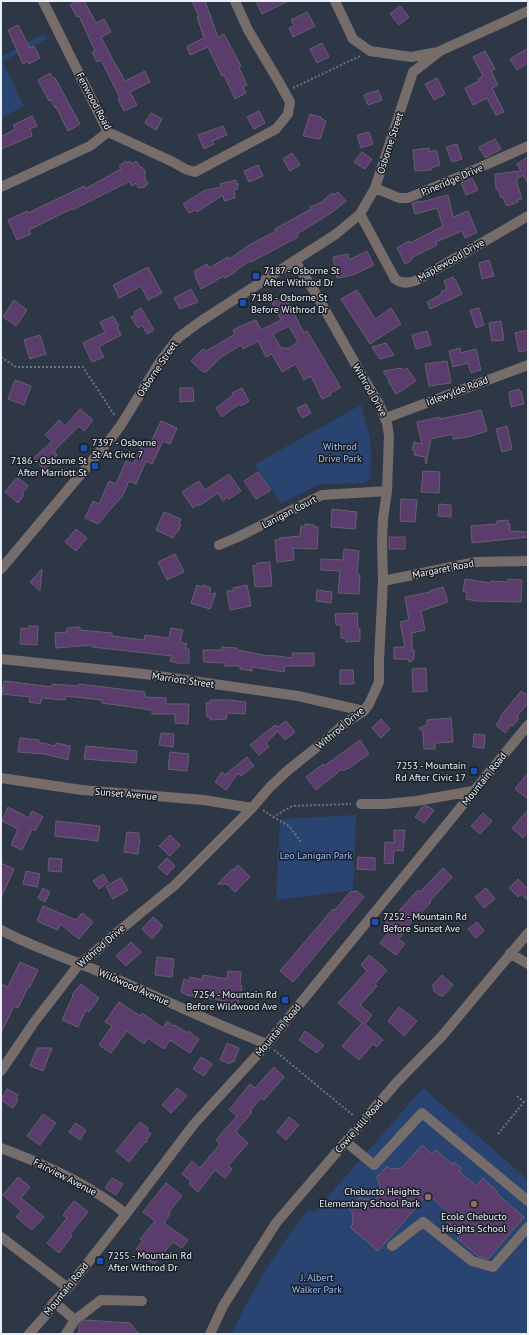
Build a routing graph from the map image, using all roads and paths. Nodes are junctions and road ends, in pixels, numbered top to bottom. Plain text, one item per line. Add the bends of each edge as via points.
1 (43, 1) edge
2 (235, 1) edge
3 (334, 1) edge
4 (528, 11) edge
5 (370, 51) junction
6 (440, 51) junction
7 (284, 93) junction
8 (108, 132) junction
9 (528, 146) edge
10 (1, 186) edge
11 (375, 188) junction
12 (360, 214) junction
13 (528, 216) edge
14 (295, 261) junction
15 (1, 357) edge
16 (528, 364) edge
17 (386, 418) junction
18 (121, 425) junction
19 (387, 490) junction
20 (219, 545) dead end
21 (528, 561) edge
22 (1, 569) edge
23 (383, 581) junction
24 (1, 659) edge
25 (364, 710) junction
26 (528, 725) edge
27 (1, 778) edge
28 (473, 791) junction
29 (361, 804) joint
30 (252, 808) junction
31 (273, 817) junction
32 (301, 842) dead end
33 (1, 930) edge
34 (528, 933) edge
35 (510, 953) junction
36 (80, 963) junction
37 (528, 964) edge
38 (267, 1044) junction
39 (1, 1071) edge
40 (517, 1096) dead end
41 (528, 1101) edge
42 (524, 1102) junction
43 (362, 1123) junction
44 (498, 1134) dead end
45 (346, 1142) junction
46 (1, 1148) edge
47 (528, 1201) edge
48 (126, 1214) junction
49 (528, 1227) edge
50 (1, 1237) edge
51 (392, 1246) dead end
52 (68, 1288) junction
53 (142, 1301) dead end
54 (54, 1302) junction
55 (75, 1320) junction
56 (29, 1334) edge
57 (66, 1334) edge
58 (210, 1334) edge

1 - 8 street, Fenwood Road
2 - 7 street via 248,30
3 - 5 street via 353,39
4 - 6 street, Osborne Street
5 - 6 street via 411,57
5 - 7 path
6 - 11 street, Osborne Street via 413,72
7 - 8 street, Fenwood Road via 290,102 288,114 276,129 195,172
8 - 10 street via 90,146
9 - 11 street, Pineridge Drive via 408,198 399,198
11 - 12 street, Osborne Street
12 - 13 street, Maplewood Drive via 395,279 405,283 421,278
12 - 14 street, Osborne Street via 336,234
14 - 17 street, Withrod Drive
14 - 18 street, Osborne Street via 178,338 159,363
15 - 18 path via 16,367 83,367
16 - 17 street, Idlewylde Road
17 - 19 street, Withrod Drive
18 - 22 street, Osborne Street
19 - 20 street, Lanigan Court via 322,495 238,538
19 - 23 street, Withrod Drive via 383,519
21 - 23 street, Margaret Road via 476,562
23 - 25 street, Withrod Drive via 379,682
24 - 25 street, Marriott Street via 152,675 298,696
25 - 30 street, Withrod Drive via 287,771
26 - 28 street, Mountain Road
27 - 30 street, Sunset Avenue via 82,790 204,800
28 - 29 street via 416,801
28 - 38 street, Mountain Road
29 - 31 path via 292,806
30 - 31 path via 260,808
30 - 36 street, Withrod Drive via 174,885
31 - 32 path via 289,826
33 - 36 street, Wildwood Avenue via 19,940
34 - 35 street, Cowie Hill Road
35 - 37 street
35 - 43 street, Cowie Hill Road via 442,1036
36 - 38 street, Wildwood Avenue
36 - 39 street, Withrod Drive via 35,1021
38 - 43 path
38 - 48 street, Mountain Road via 194,1124
40 - 42 path
41 - 42 path
42 - 44 path
43 - 45 street, Cowie Hill Road
45 - 47 street via 374,1165 422,1113
45 - 58 street, Cowie Hill Road via 276,1223 223,1306
46 - 48 street, Fairview Avenue via 43,1164 80,1183
48 - 52 street, Mountain Road
49 - 51 street via 493,1267 472,1261 423,1222
50 - 52 street
52 - 54 street, Mountain Road
53 - 55 street via 101,1300
54 - 55 street
54 - 56 street, Mountain Road
55 - 57 street

